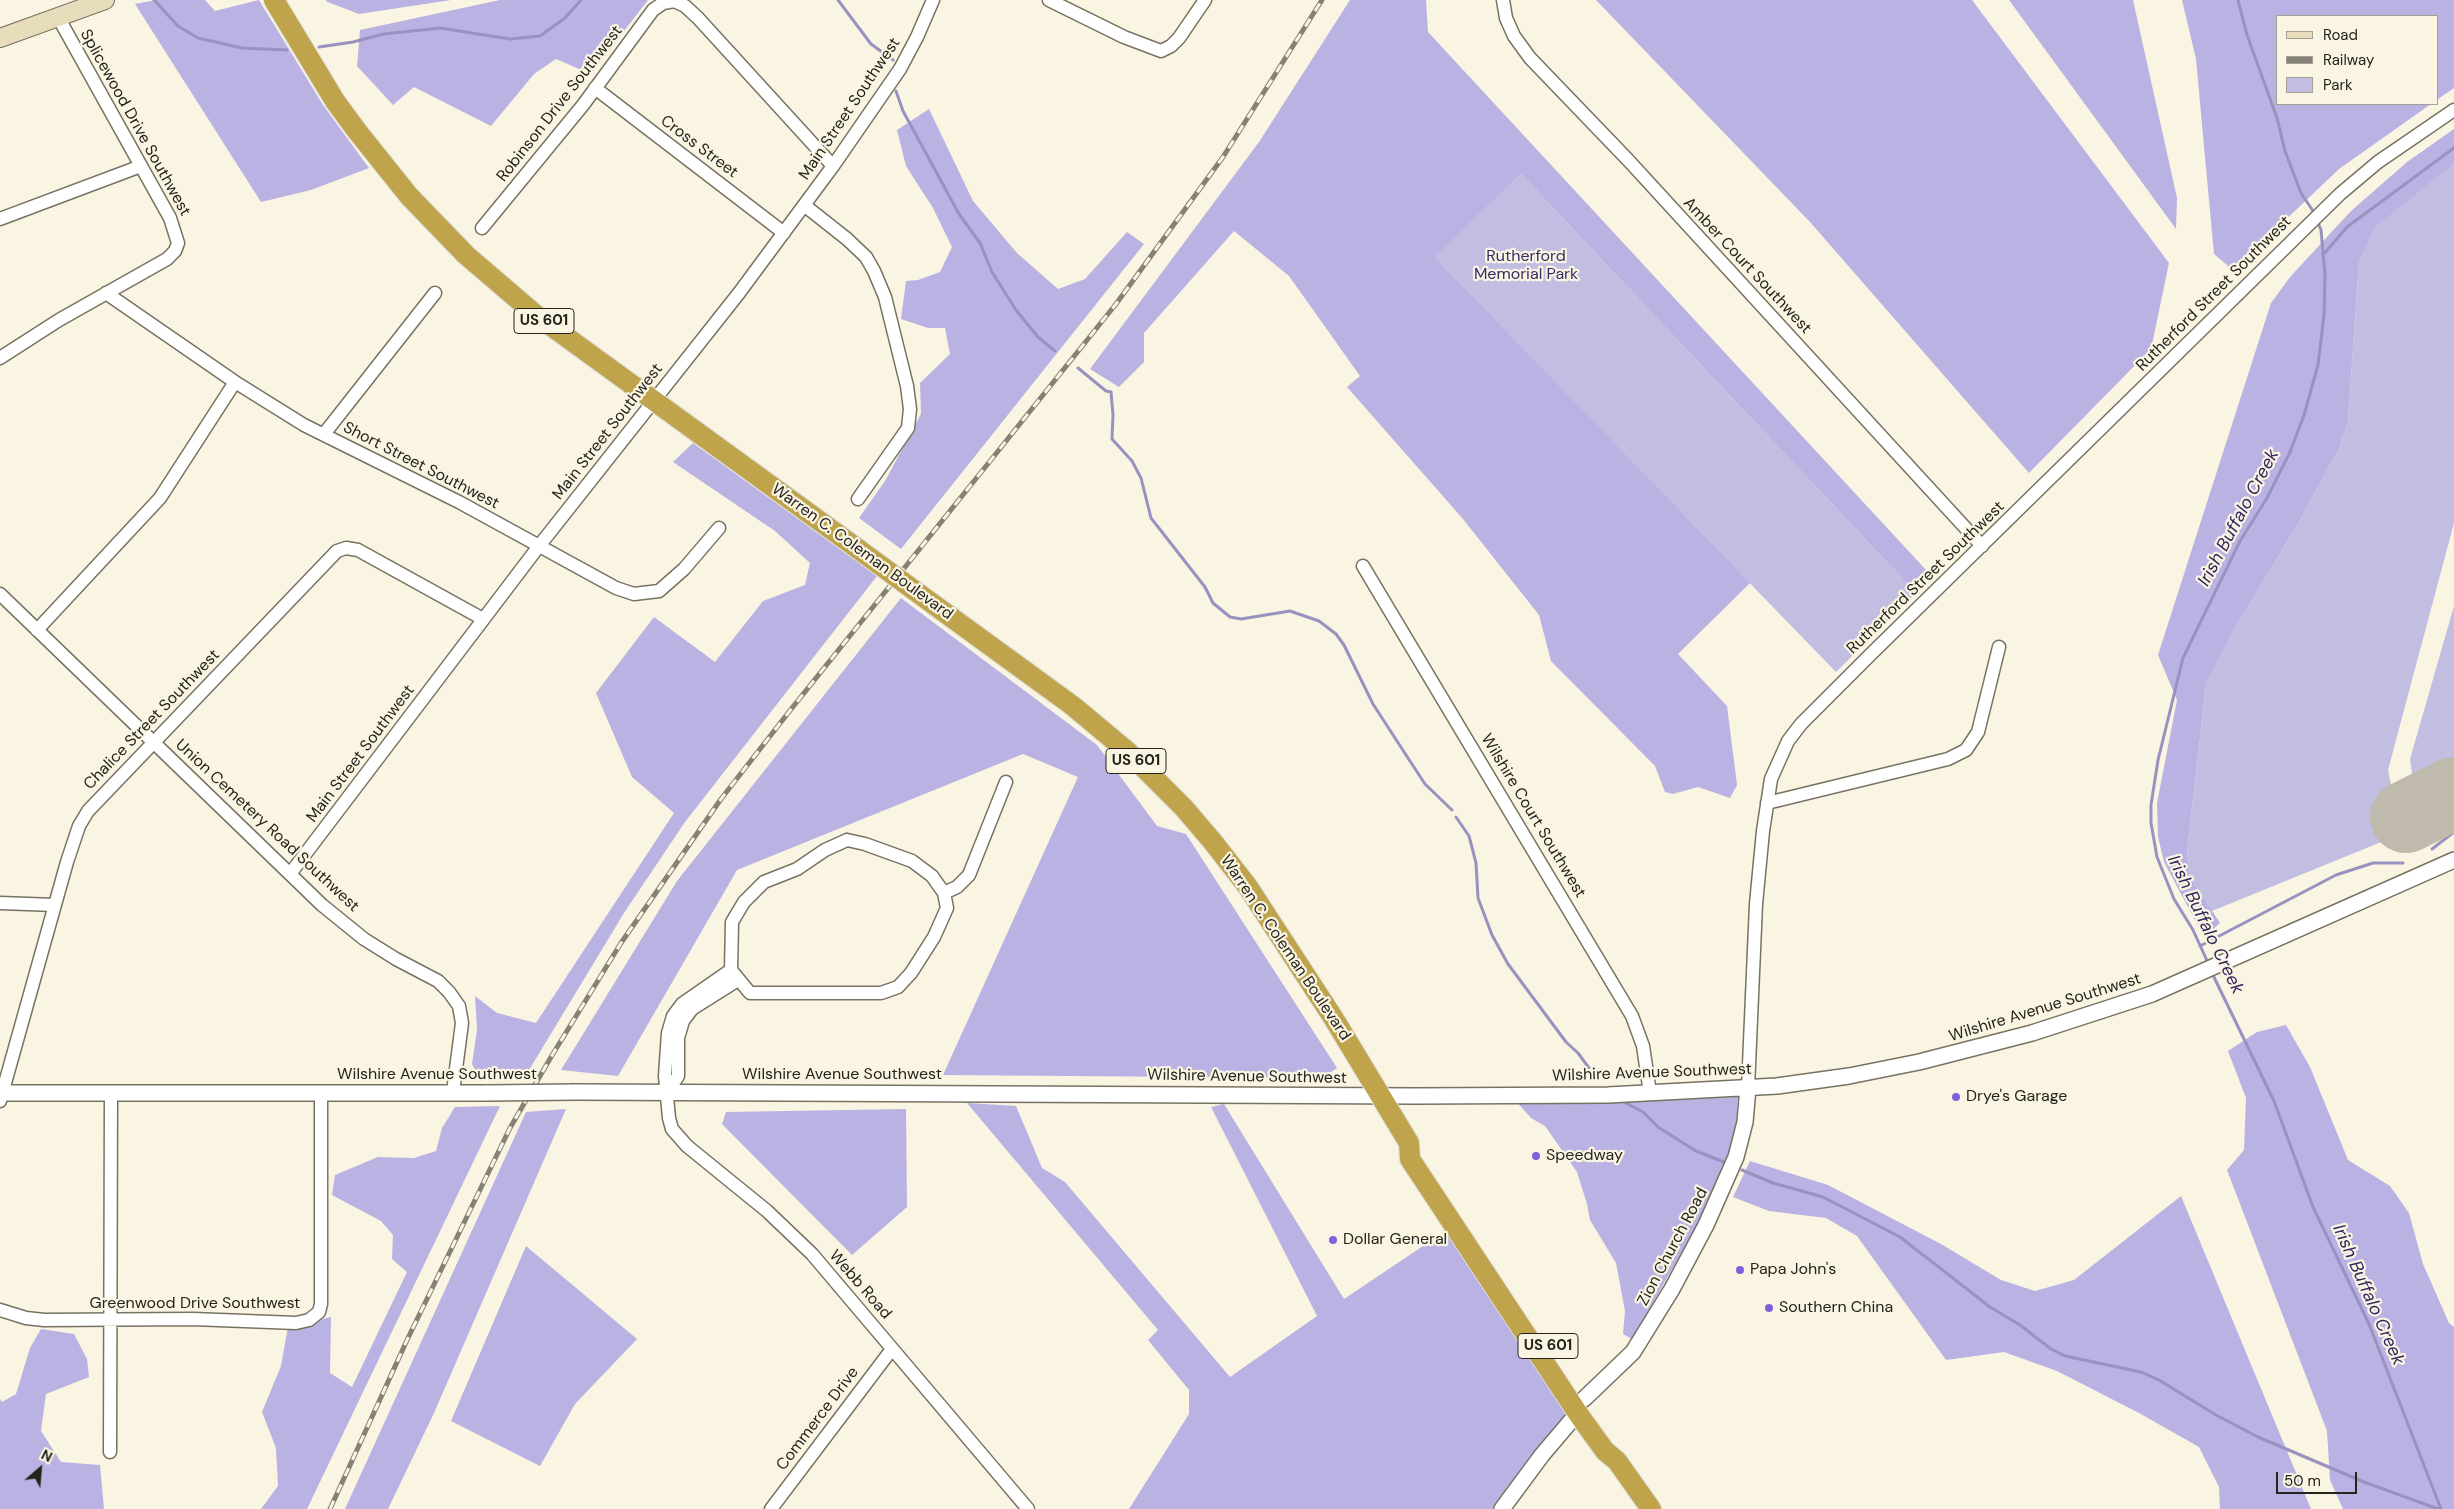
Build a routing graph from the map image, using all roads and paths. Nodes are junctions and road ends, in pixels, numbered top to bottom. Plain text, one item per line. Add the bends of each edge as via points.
1 (105, 0) edge
2 (274, 0) edge
3 (933, 0) edge
4 (1049, 0) edge
5 (1503, 0) edge
6 (1203, 1) edge
7 (58, 17) junction
8 (0, 38) edge
9 (595, 88) junction
10 (2454, 110) edge
11 (141, 166) junction
12 (833, 166) junction
13 (804, 205) junction
14 (0, 219) edge
15 (482, 228) dead end
16 (784, 232) junction
17 (106, 293) junction
18 (435, 293) dead end
19 (0, 358) edge
20 (235, 382) junction
21 (653, 402) junction
22 (324, 434) junction
23 (858, 499) dead end
24 (719, 528) dead end
25 (538, 546) junction
26 (1982, 546) junction
27 (1363, 566) dead end
28 (0, 594) edge
29 (482, 619) junction
30 (37, 630) junction
31 (1998, 647) dead end
32 (154, 742) junction
33 (1006, 782) dead end
34 (1767, 803) junction
35 (2454, 860) edge
36 (290, 874) junction
37 (944, 893) junction
38 (0, 903) edge
39 (54, 905) junction
40 (734, 975) junction
41 (1748, 1088) junction
42 (453, 1092) junction
43 (111, 1093) junction
44 (667, 1093) junction
45 (1650, 1093) junction
46 (321, 1094) junction
47 (1, 1096) edge
48 (1381, 1096) junction
49 (0, 1310) edge
50 (111, 1319) junction
51 (892, 1349) junction
52 (1581, 1407) junction
53 (110, 1452) dead end
54 (770, 1509) edge
55 (1028, 1509) edge
56 (1502, 1509) edge
57 (1651, 1509) edge

1 - 7 main road
2 - 21 highway, Warren C. Coleman Boulevard / US 601 via 335,101 434,223 529,310
3 - 12 street, Main Street Southwest via 900,69
4 - 6 street via 1124,37 1161,51 1179,38
5 - 26 street, Amber Court Southwest via 1514,36 1530,58 1629,161
7 - 8 main road
7 - 11 street, Splicewood Drive Southwest
9 - 12 street, Robinson Drive Southwest via 653,10 674,1 698,18
9 - 15 street, Robinson Drive Southwest
9 - 16 street, Cross Street
10 - 26 street, Rutherford Street Southwest via 2378,162 2340,194
11 - 14 street
11 - 17 street, Splicewood Drive Southwest via 170,218 178,243 167,259
12 - 13 street, Main Street Southwest
13 - 16 street, Main Street Southwest
13 - 23 street via 847,239 866,257 874,271 885,297 907,386 908,428
16 - 21 street, Main Street Southwest
17 - 19 street, Splicewood Drive Southwest
17 - 20 street, Short Street Southwest
18 - 22 street
20 - 22 street, Short Street Southwest
20 - 30 street via 160,498
21 - 25 street, Main Street Southwest
21 - 48 highway, Warren C. Coleman Boulevard / US 601, bridge via 1074,706 1128,752 1184,808 1248,887
22 - 25 street, Short Street Southwest
24 - 25 street, Short Street Southwest via 666,586 648,594 634,594 616,588
25 - 29 street, Main Street Southwest
26 - 34 street, Rutherford Street Southwest via 1801,724 1788,741 1775,768
27 - 45 street, Wilshire Court Southwest via 1632,1016 1643,1046
28 - 30 street, Union Cemetery Road Southwest
29 - 32 street, Chalice Street Southwest via 358,550 346,548 337,551
29 - 36 street, Main Street Southwest
30 - 32 street, Union Cemetery Road Southwest
31 - 34 street via 1978,732 1966,750 1948,759
32 - 36 street, Union Cemetery Road Southwest
32 - 39 street, Chalice Street Southwest via 88,812 79,826
33 - 37 street via 969,875 957,887
34 - 41 street, Rutherford Street Southwest via 1756,904
35 - 41 street, Wilshire Avenue Southwest via 2167,988 2032,1033 1849,1076
36 - 42 street, Union Cemetery Road Southwest via 364,939 438,981 449,992 459,1006 462,1023
37 - 40 street via 947,908 934,936 911,973 898,987 881,993 750,994
37 - 40 street via 932,876 912,861 847,840 797,869 764,882 744,902 732,922
38 - 39 street
39 - 47 street, Chalice Street Southwest
40 - 44 street, Webb Road via 682,1004 672,1016 665,1069
41 - 45 street, Wilshire Avenue Southwest
41 - 52 street, Zion Church Road via 1745,1122 1736,1157 1706,1225 1633,1352
42 - 44 street, Wilshire Avenue Southwest, bridge
42 - 46 street, Wilshire Avenue Southwest
43 - 46 street, Wilshire Avenue Southwest
43 - 47 street, Wilshire Avenue Southwest
43 - 50 street
44 - 48 street, Wilshire Avenue Southwest
44 - 51 street, Webb Road via 669,1118 678,1138 767,1211 812,1254
45 - 48 street, Wilshire Avenue Southwest
46 - 50 street, Greenwood Drive Southwest via 319,1312 309,1320 296,1323
48 - 52 highway, Warren C. Coleman Boulevard / US 601 via 1409,1143 1421,1150
49 - 50 street, Greenwood Drive Southwest via 44,1320
50 - 53 street
51 - 54 street, Commerce Drive
51 - 55 street, Webb Road
52 - 56 street, Zion Church Road
52 - 57 highway, Warren C. Coleman Boulevard / US 601 via 1605,1451 1618,1461

